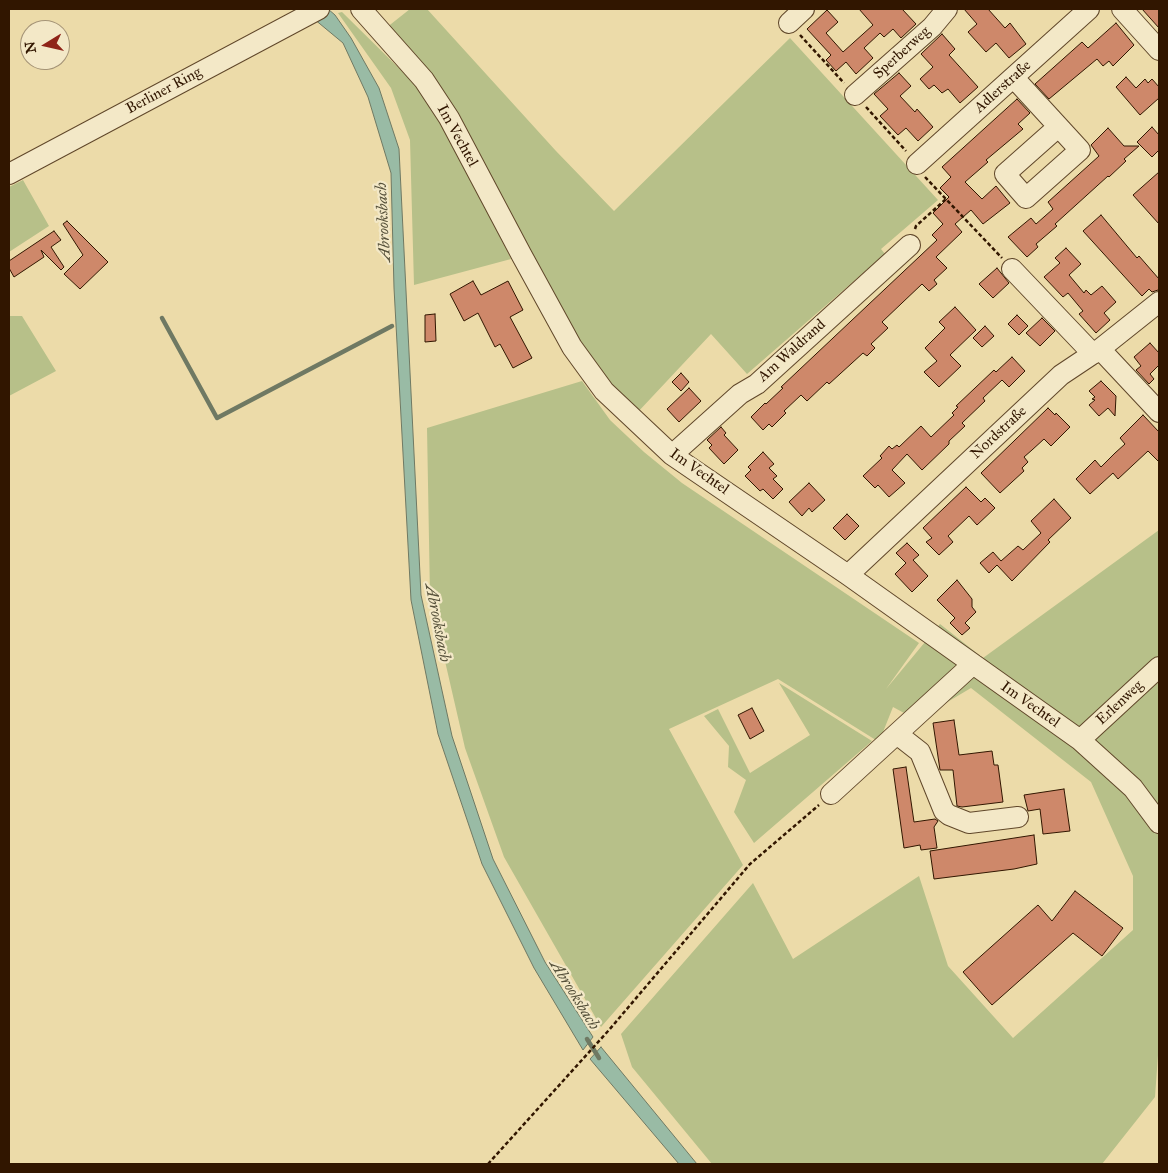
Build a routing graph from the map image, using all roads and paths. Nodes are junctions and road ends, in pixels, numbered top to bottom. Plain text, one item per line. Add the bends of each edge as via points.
1 (361, 9) edge
2 (947, 9) edge
3 (1089, 9) edge
4 (1122, 9) edge
5 (798, 13) edge
6 (310, 14) edge
7 (1159, 50) edge
8 (1014, 78) junction
9 (855, 95) junction
10 (1058, 127) dead end
11 (917, 164) junction
12 (9, 174) edge
13 (946, 199) junction
14 (910, 245) joint
15 (1012, 269) joint
16 (1159, 302) edge
17 (1097, 351) junction
18 (1159, 412) edge
19 (672, 455) junction
20 (848, 576) junction
21 (973, 664) junction
22 (1159, 667) edge
23 (897, 734) junction
24 (1080, 740) junction
25 (831, 794) joint
26 (1018, 817) dead end
27 (1159, 823) edge
28 (488, 1164) edge

1 - 19 street, Im Vechtel via 424,80 449,118 572,347 604,391
2 - 9 street, Sperberweg via 932,27
3 - 8 street, Adlerstraße
4 - 7 street
5 - 9 path
6 - 12 street, Berliner Ring
8 - 10 street
8 - 11 street, Adlerstraße
9 - 11 path
11 - 13 path via 917,168
13 - 14 path via 916,226
13 - 15 path
14 - 19 street, Am Waldrand via 757,384 740,394
15 - 17 street
16 - 17 street, Nordstraße
17 - 18 street
17 - 20 street, Nordstraße via 1061,375
19 - 20 street, Im Vechtel
20 - 21 street, Im Vechtel
21 - 23 street
21 - 24 street, Im Vechtel
22 - 24 street, Erlenweg
23 - 25 street
23 - 26 street via 920,752 948,815 969,823
24 - 27 street, Im Vechtel via 1133,788
25 - 28 path via 750,864 609,1030

